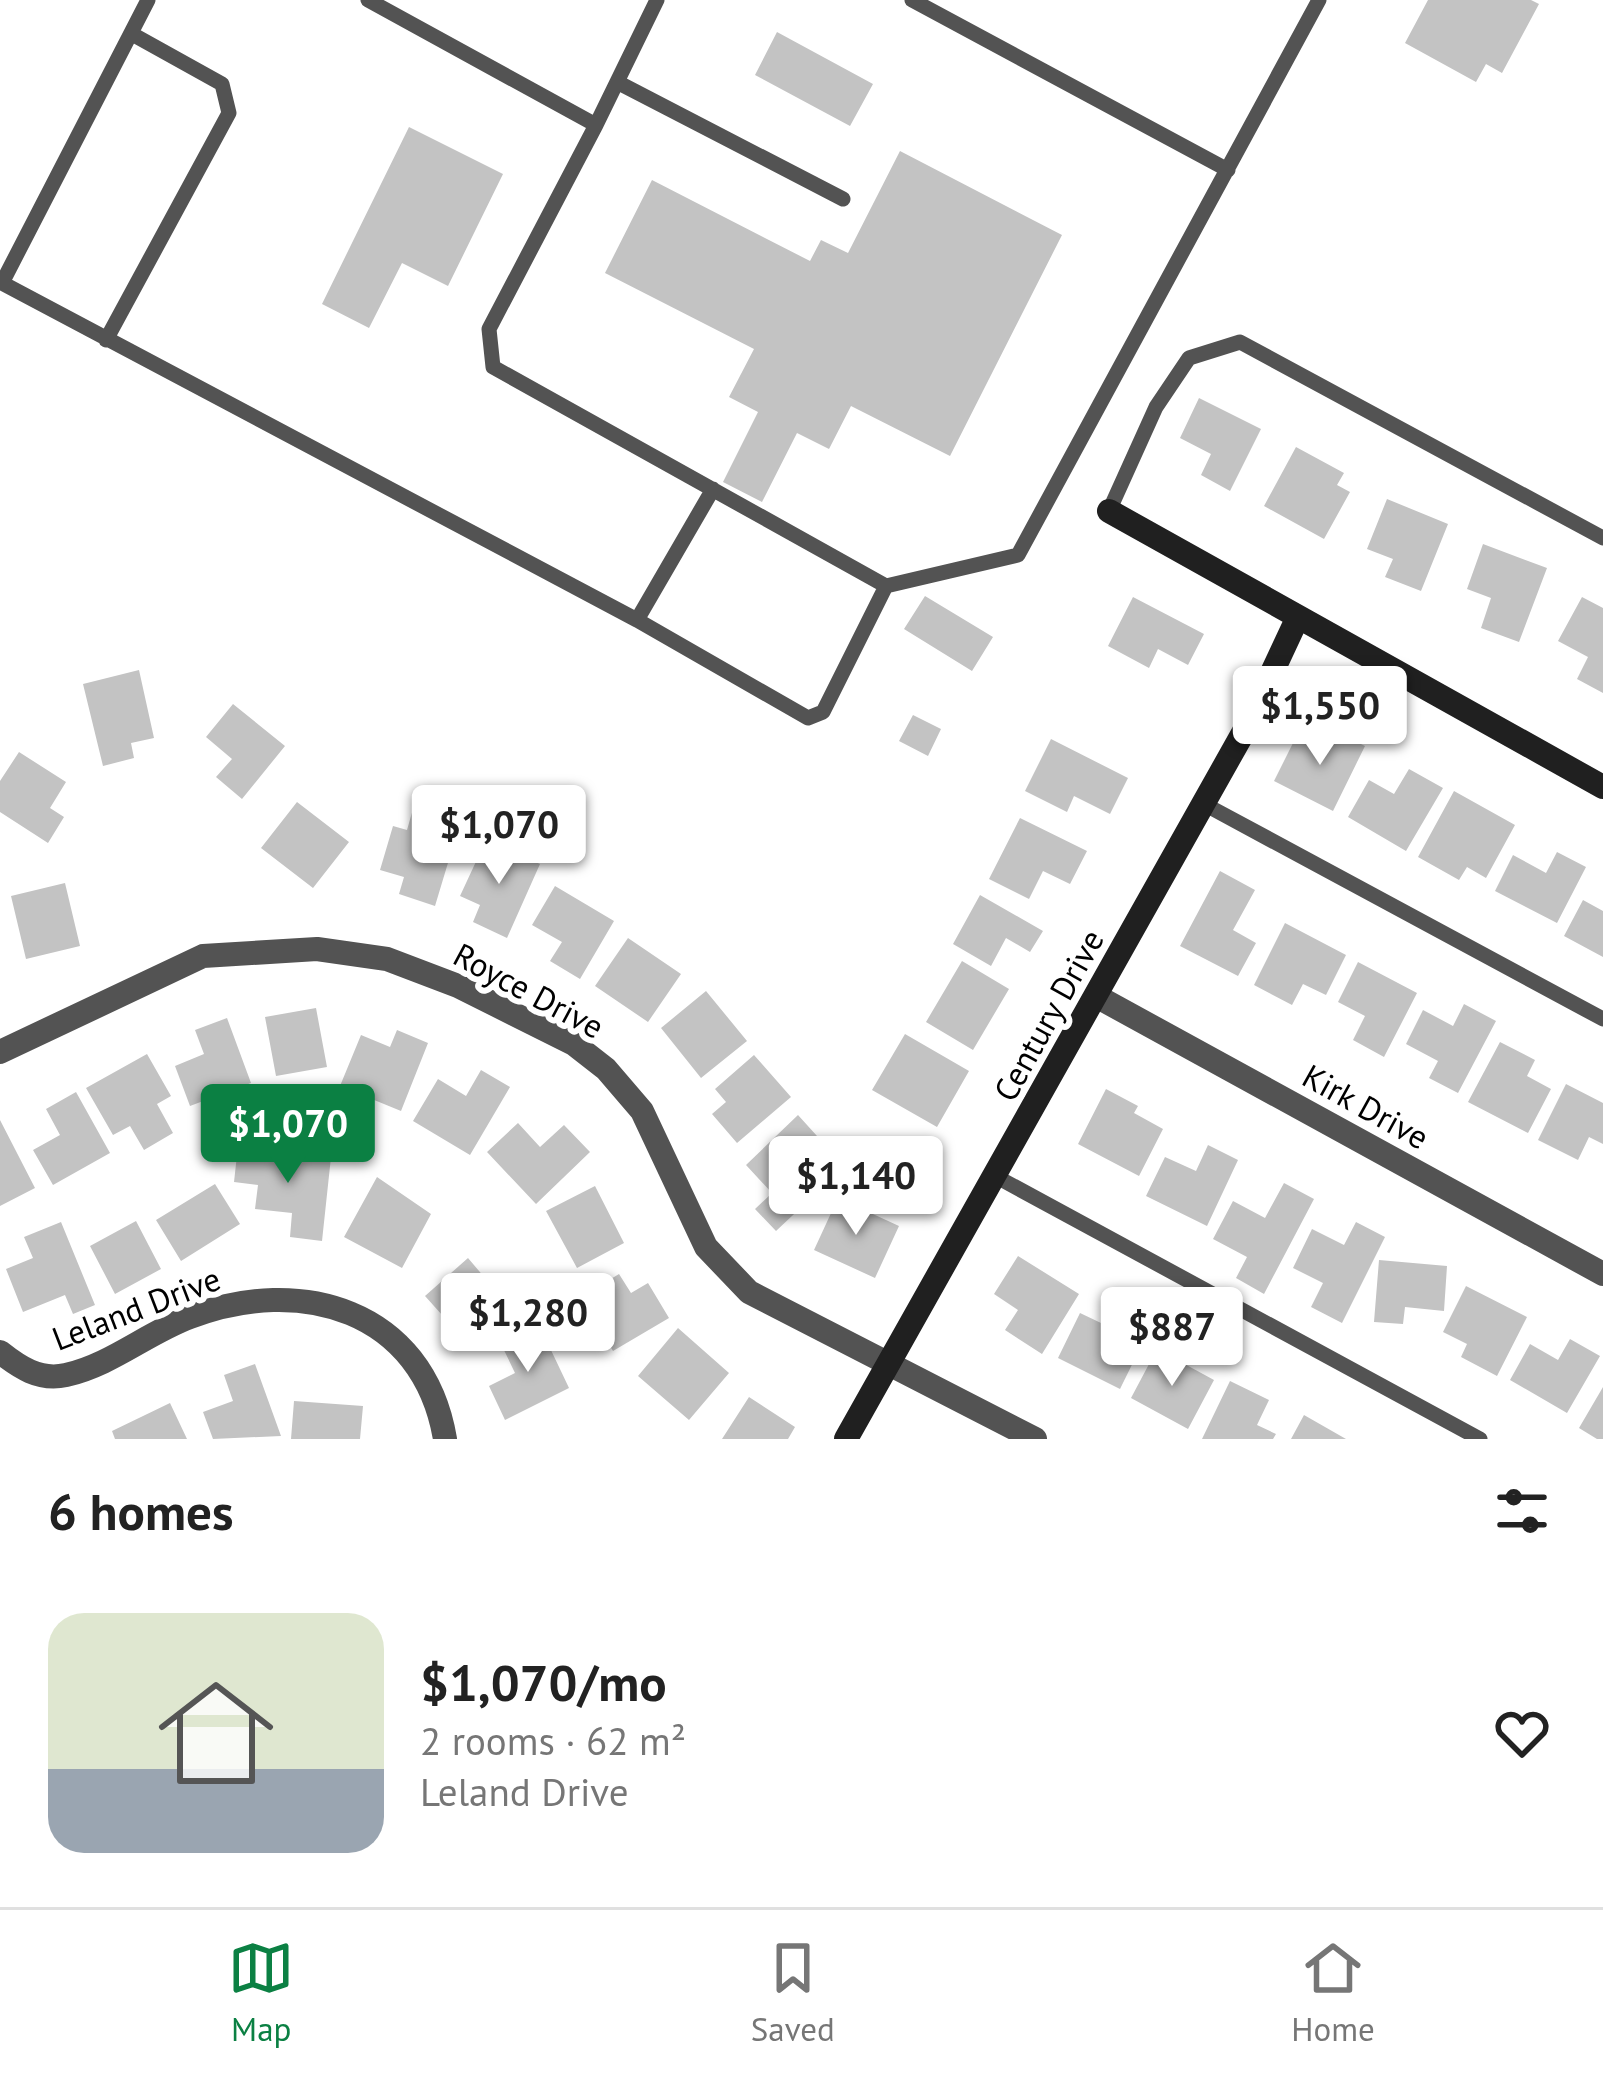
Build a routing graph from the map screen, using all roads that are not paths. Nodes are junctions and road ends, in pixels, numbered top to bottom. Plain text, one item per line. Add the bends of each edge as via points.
1 (148, 0) edge
2 (368, 0) edge
3 (657, 0) edge
4 (912, 0) edge
5 (1319, 0) edge
6 (132, 34) junction
7 (617, 82) junction
8 (596, 125) junction
9 (1228, 170) junction
10 (843, 199) dead end
11 (1, 283) edge
12 (106, 340) junction
13 (712, 489) junction
14 (1109, 511) joint
15 (1603, 538) edge
16 (886, 586) junction
17 (1298, 619) junction
18 (637, 620) junction
19 (1603, 787) edge
20 (1204, 804) junction
21 (1096, 996) junction
22 (1603, 1019) edge
23 (0, 1052) edge
24 (995, 1175) junction
25 (1603, 1274) edge
26 (0, 1352) edge
27 (890, 1362) junction
28 (445, 1439) edge
29 (846, 1439) edge
30 (1035, 1439) edge
31 (1480, 1439) edge

1 - 6 lane
2 - 8 lane
3 - 7 lane
4 - 9 lane
5 - 9 lane
6 - 11 lane
6 - 12 lane via 222,84 230,113
7 - 8 lane
7 - 10 lane
8 - 13 lane via 489,329 493,368
9 - 16 lane via 1018,555
11 - 12 lane
12 - 18 lane
13 - 16 lane
13 - 18 lane
14 - 15 lane via 1156,407 1189,358 1240,342
14 - 17 main road
16 - 18 lane via 823,712 808,718
17 - 19 main road
17 - 20 main road, Century Drive
20 - 21 main road, Century Drive
20 - 22 lane
21 - 24 main road, Century Drive
21 - 25 street, Kirk Drive
23 - 27 street, Royce Drive via 203,956 316,949 387,959 535,1024 606,1069 642,1111 706,1247 749,1292
24 - 27 main road, Century Drive
24 - 31 lane
26 - 28 street, Leland Drive via 25,1372 61,1377 189,1317 287,1296 349,1309 392,1338 424,1382
27 - 29 main road, Century Drive
27 - 30 street, Royce Drive

